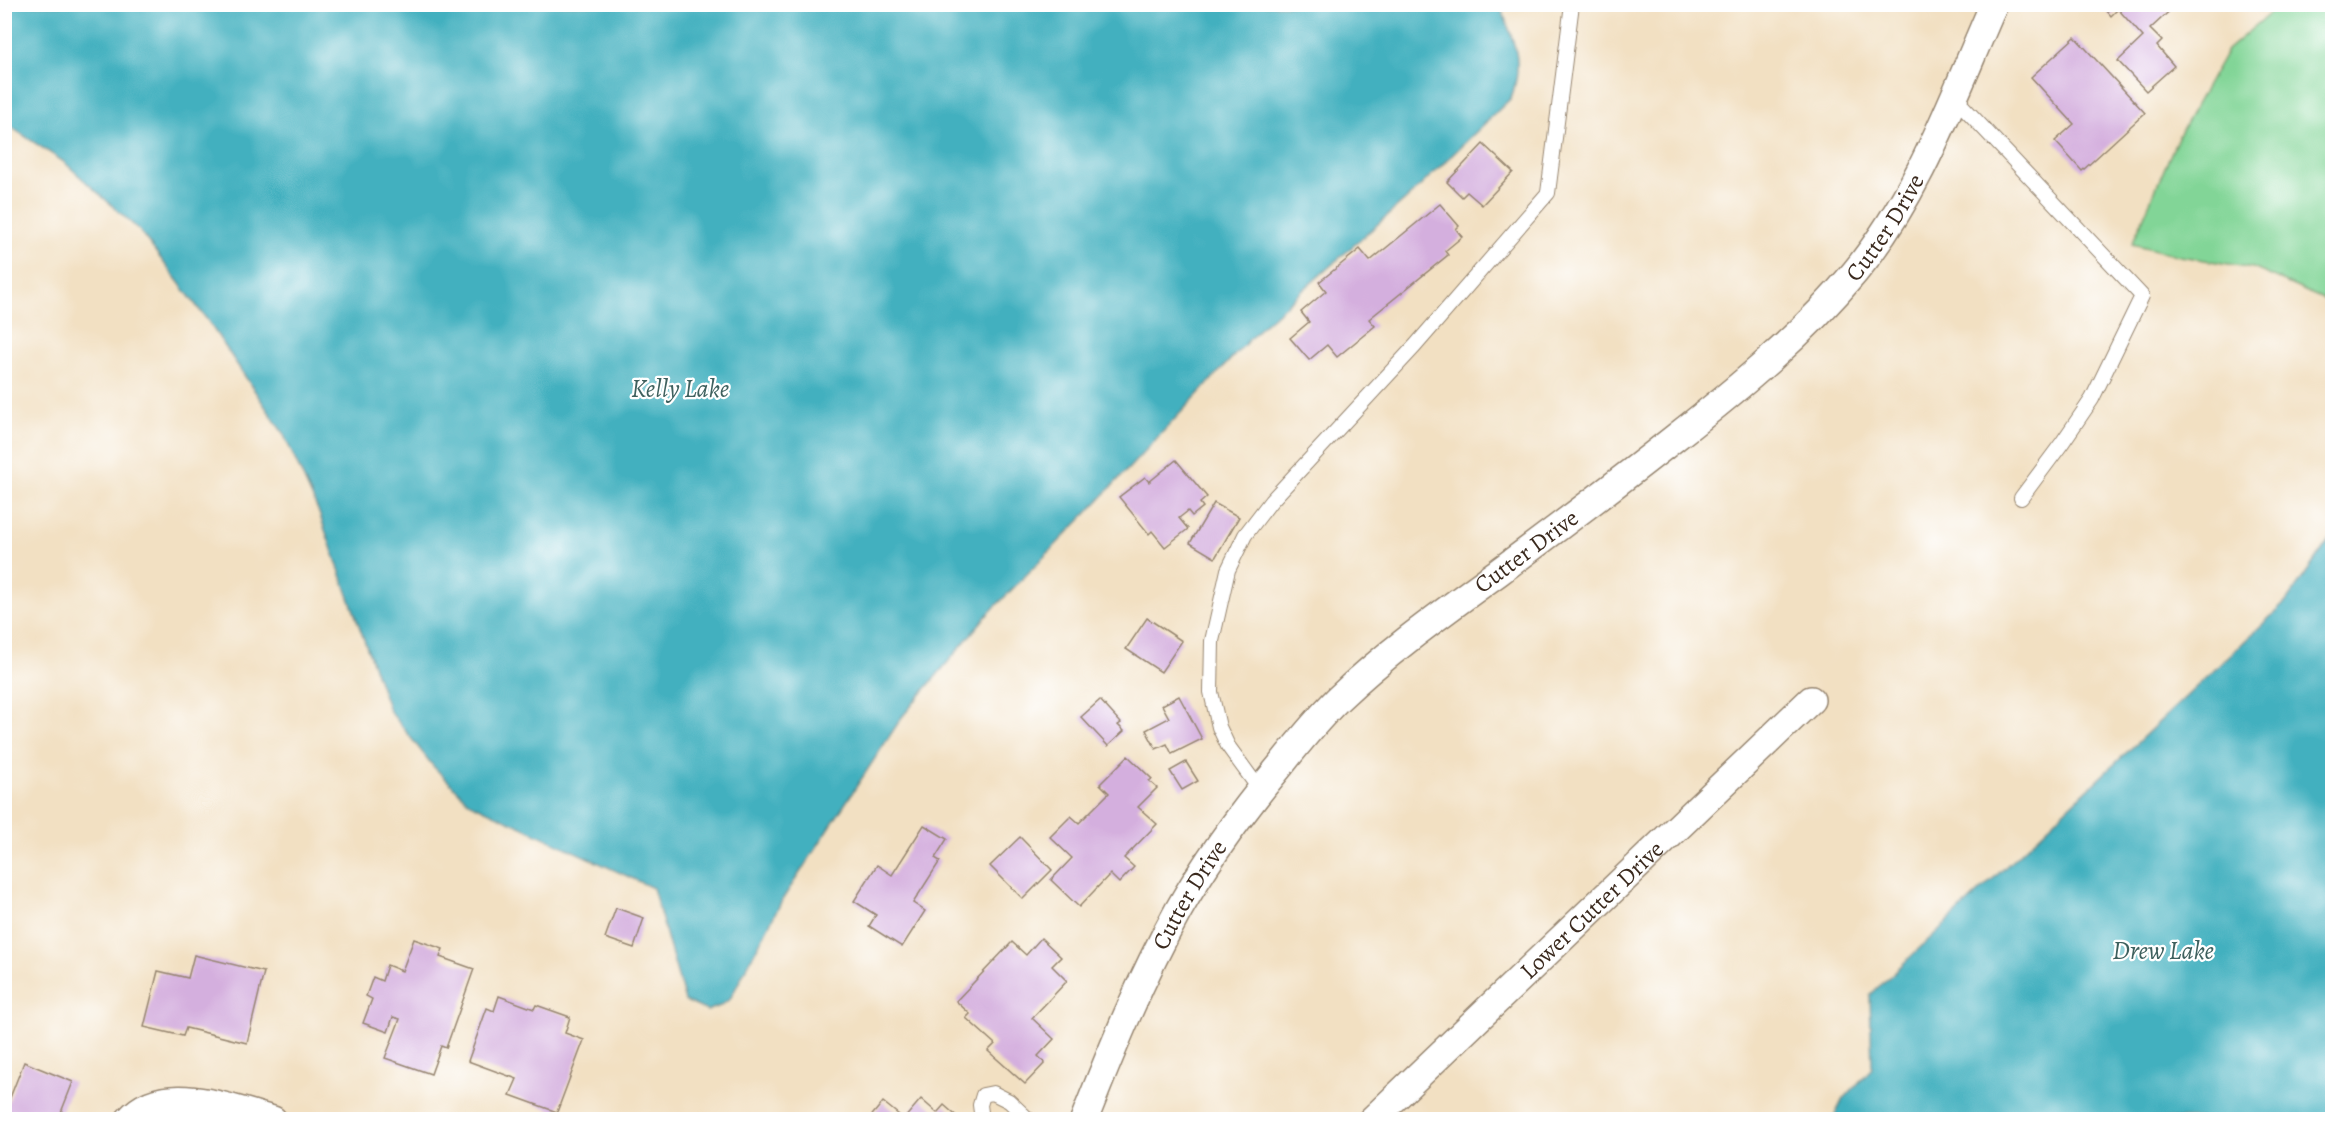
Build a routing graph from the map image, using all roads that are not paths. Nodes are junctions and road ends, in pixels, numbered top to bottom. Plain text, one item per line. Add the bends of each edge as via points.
1 (1572, 4) edge
2 (1994, 4) edge
3 (1954, 97) junction
4 (2021, 498) dead end
5 (1811, 700) dead end
6 (1260, 790) junction
7 (129, 1119) edge
8 (273, 1119) edge
9 (982, 1119) edge
10 (1029, 1119) edge
11 (1084, 1119) edge
12 (1372, 1119) edge

1 - 6 lane via 1548,193 1415,346 1271,501 1245,535 1227,570 1212,641 1212,692 1219,728
2 - 3 street, Cutter Drive
3 - 4 lane via 2142,296 2092,399
3 - 6 street, Cutter Drive via 1910,191 1885,233 1822,310 1723,400 1366,675 1315,723
5 - 12 street, Lower Cutter Drive
6 - 11 street, Cutter Drive via 1210,860 1160,945
7 - 8 street via 146,1106 175,1099
9 - 10 lane via 983,1095 993,1093

